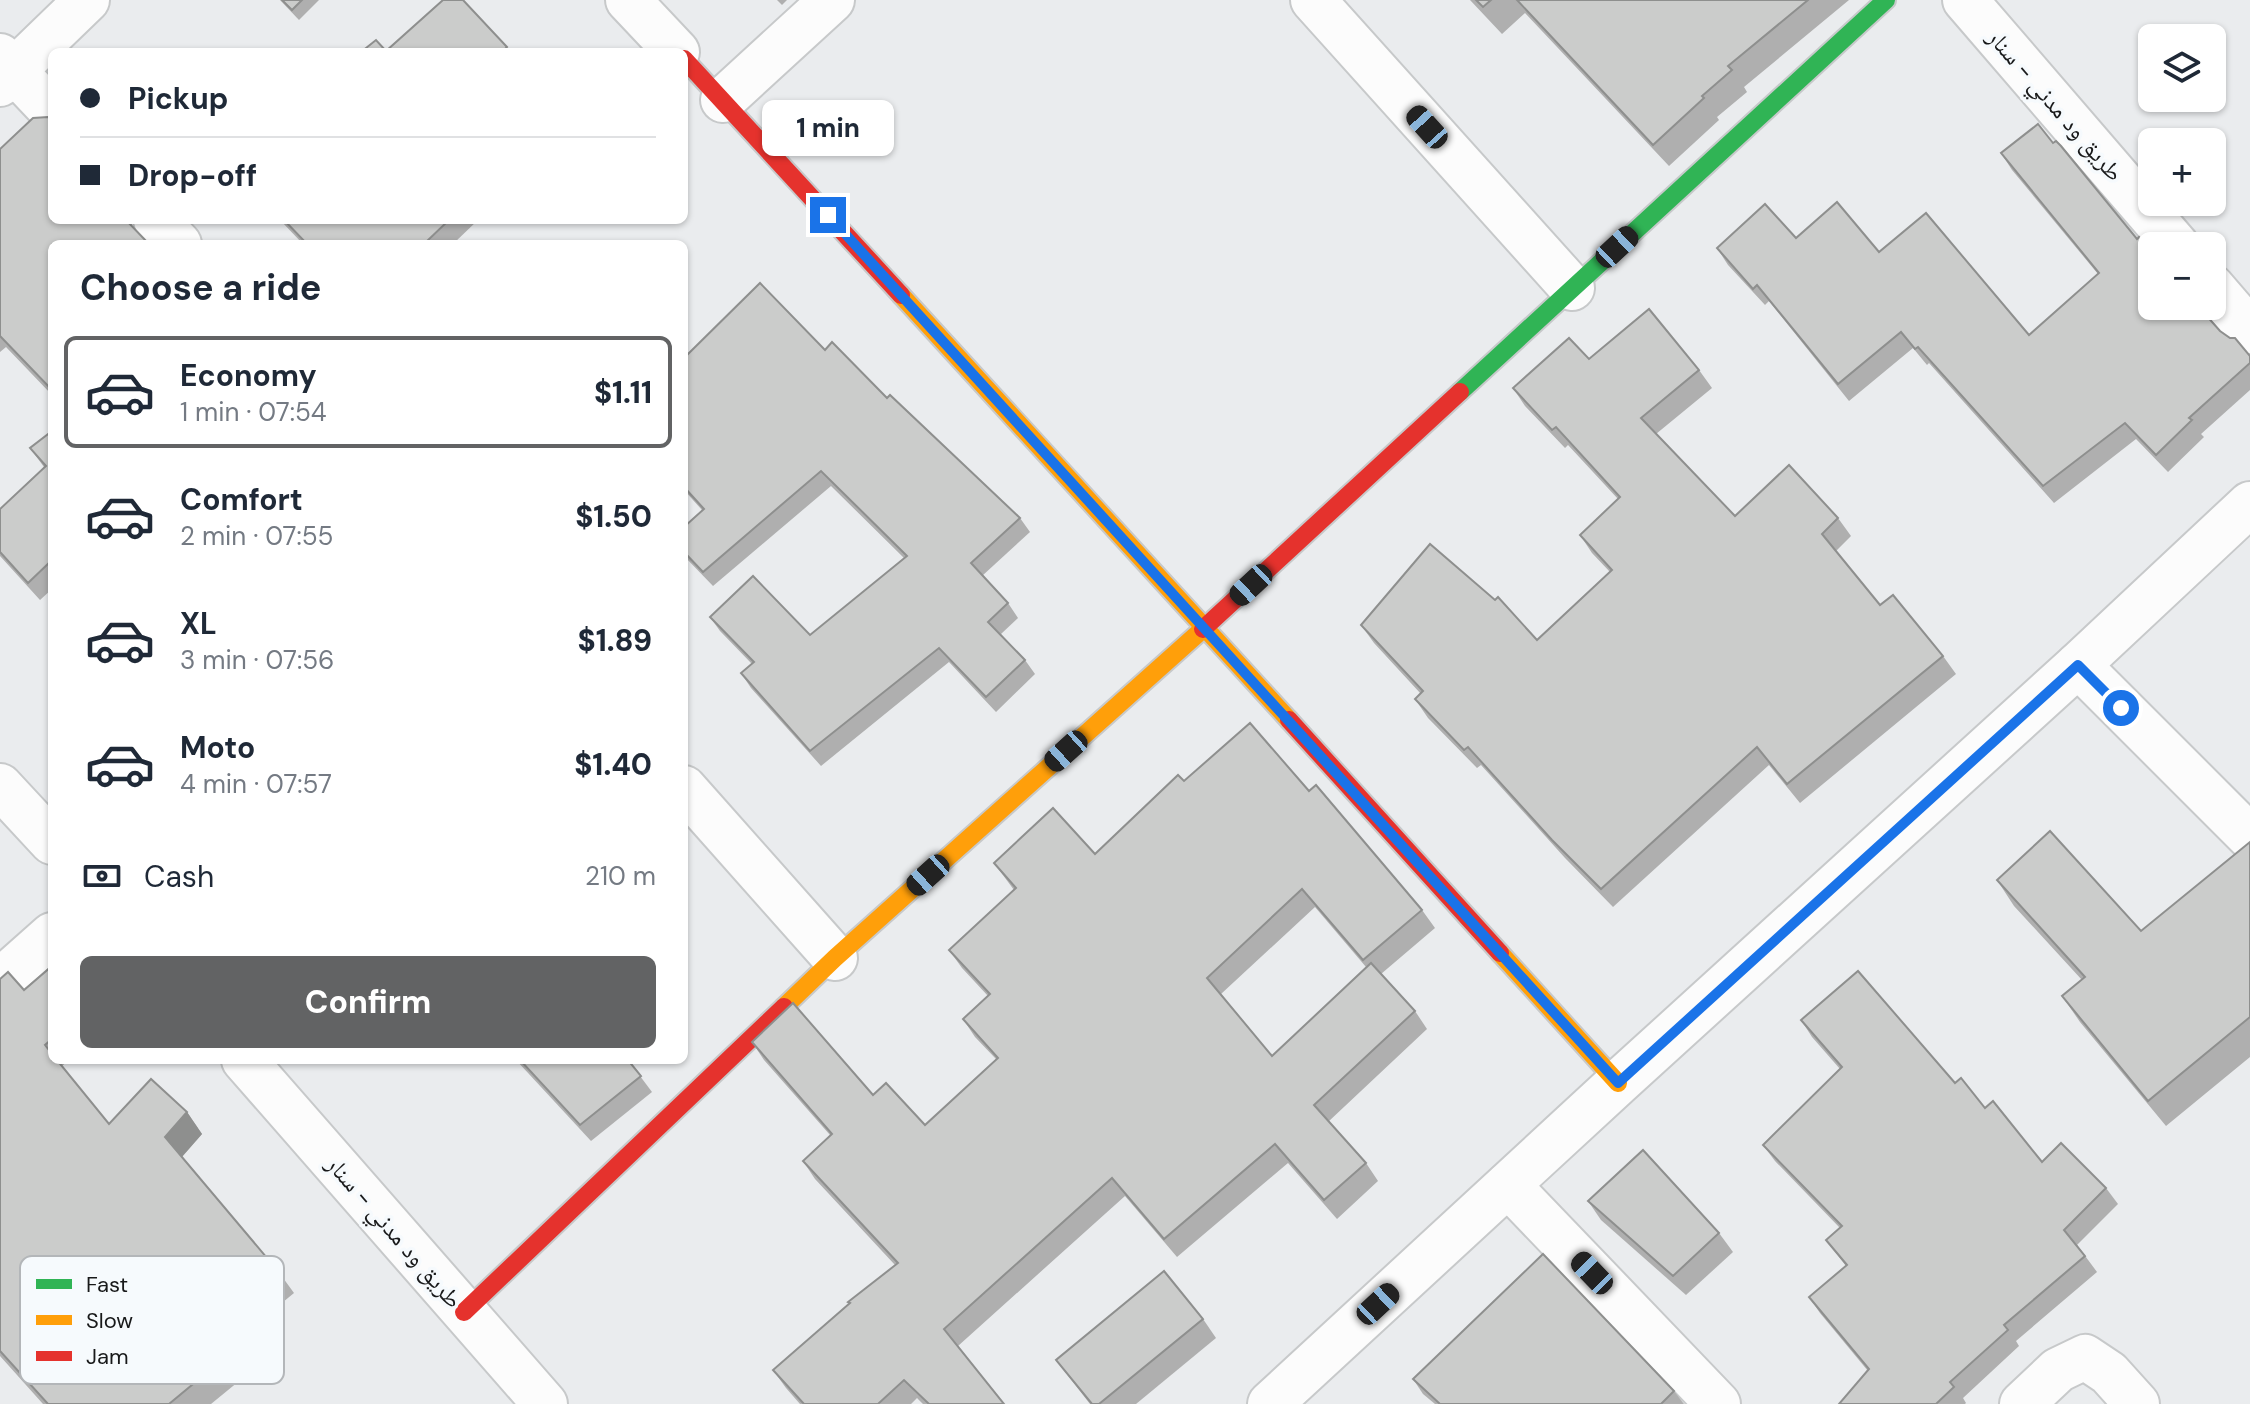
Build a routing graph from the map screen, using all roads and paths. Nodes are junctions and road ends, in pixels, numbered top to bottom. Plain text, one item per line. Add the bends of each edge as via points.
1 (87, 0) edge
2 (628, 0) edge
3 (832, 0) edge
4 (1313, 0) edge
5 (1886, 0) edge
6 (1965, 0) edge
7 (673, 48) edge
8 (688, 63) edge
9 (4, 70) edge
10 (723, 100) junction
11 (48, 108) edge
12 (160, 224) edge
13 (2165, 232) edge
14 (175, 240) edge
15 (1572, 288) junction
16 (2226, 303) edge
17 (2250, 331) edge
18 (2250, 504) edge
19 (1205, 627) junction
20 (2078, 665) junction
21 (0, 786) edge
22 (688, 793) edge
23 (2250, 837) edge
24 (48, 838) edge
25 (48, 939) edge
26 (835, 958) junction
27 (0, 981) edge
28 (247, 1064) edge
29 (1618, 1083) junction
30 (1508, 1185) junction
31 (464, 1312) junction
32 (545, 1404) edge
33 (1270, 1404) edge
34 (1718, 1404) edge
35 (2022, 1404) edge
36 (2137, 1404) edge

1 - 9 street
2 - 7 street
3 - 10 street
4 - 15 street
5 - 15 street
6 - 13 street, طريق ود مدني - سنار
8 - 10 street
9 - 11 street
10 - 19 street
12 - 14 street
15 - 19 street
16 - 17 street
18 - 20 street
19 - 26 street
19 - 29 street
20 - 23 street
20 - 29 street
21 - 24 street
22 - 26 street
25 - 27 street
26 - 31 street
28 - 31 street, طريق ود مدني - سنار
29 - 30 street
30 - 33 street
30 - 34 street
31 - 32 street, طريق ود مدني - سنار
35 - 36 street via 2058,1370 2085,1357 2109,1373

